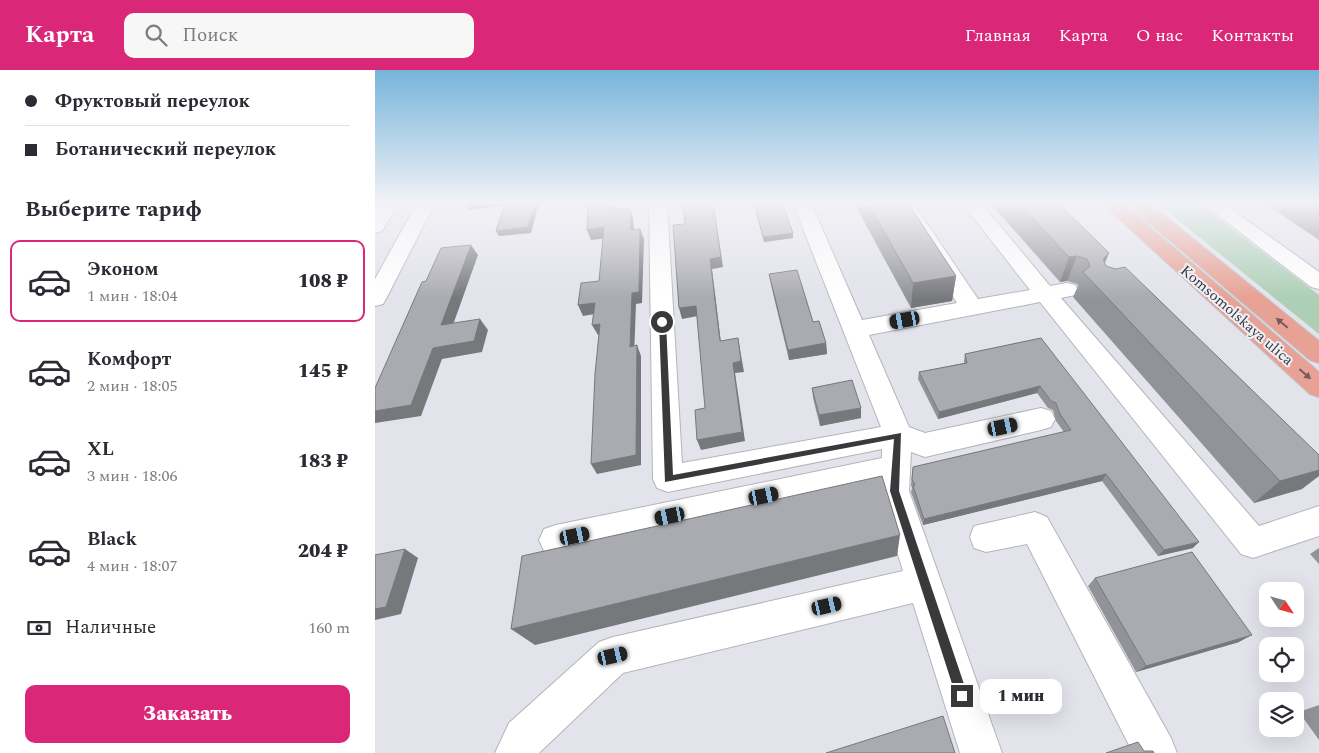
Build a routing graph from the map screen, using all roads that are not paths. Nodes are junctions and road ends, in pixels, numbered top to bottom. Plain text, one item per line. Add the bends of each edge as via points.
1 (409, 235) edge
2 (659, 235) edge
3 (815, 235) edge
4 (925, 235) edge
5 (1001, 235) edge
6 (1147, 235) edge
7 (1176, 235) edge
8 (1255, 235) edge
9 (1319, 282) edge
10 (1056, 292) junction
11 (375, 299) edge
12 (972, 308) junction
13 (854, 330) junction
14 (1319, 354) edge
15 (1319, 387) edge
16 (1041, 419) dead end
17 (897, 451) junction
18 (1319, 521) edge
19 (985, 537) dead end
20 (557, 540) dead end
21 (925, 583) junction
22 (516, 753) edge
23 (981, 753) edge
24 (1156, 753) edge

1 - 11 street
2 - 17 street via 668,479
3 - 13 street
4 - 12 street
5 - 10 street
6 -> 15 main road, Komsomolskaya ulica
14 -> 7 main road, Komsomolskaya ulica
8 - 9 street
10 - 12 street
10 - 18 street via 1253,543
12 - 13 street
13 - 17 street
16 - 17 street
17 - 20 street
17 - 21 street via 894,491
19 - 24 street via 1035,527
21 - 22 street via 613,656 524,738
21 - 23 street

